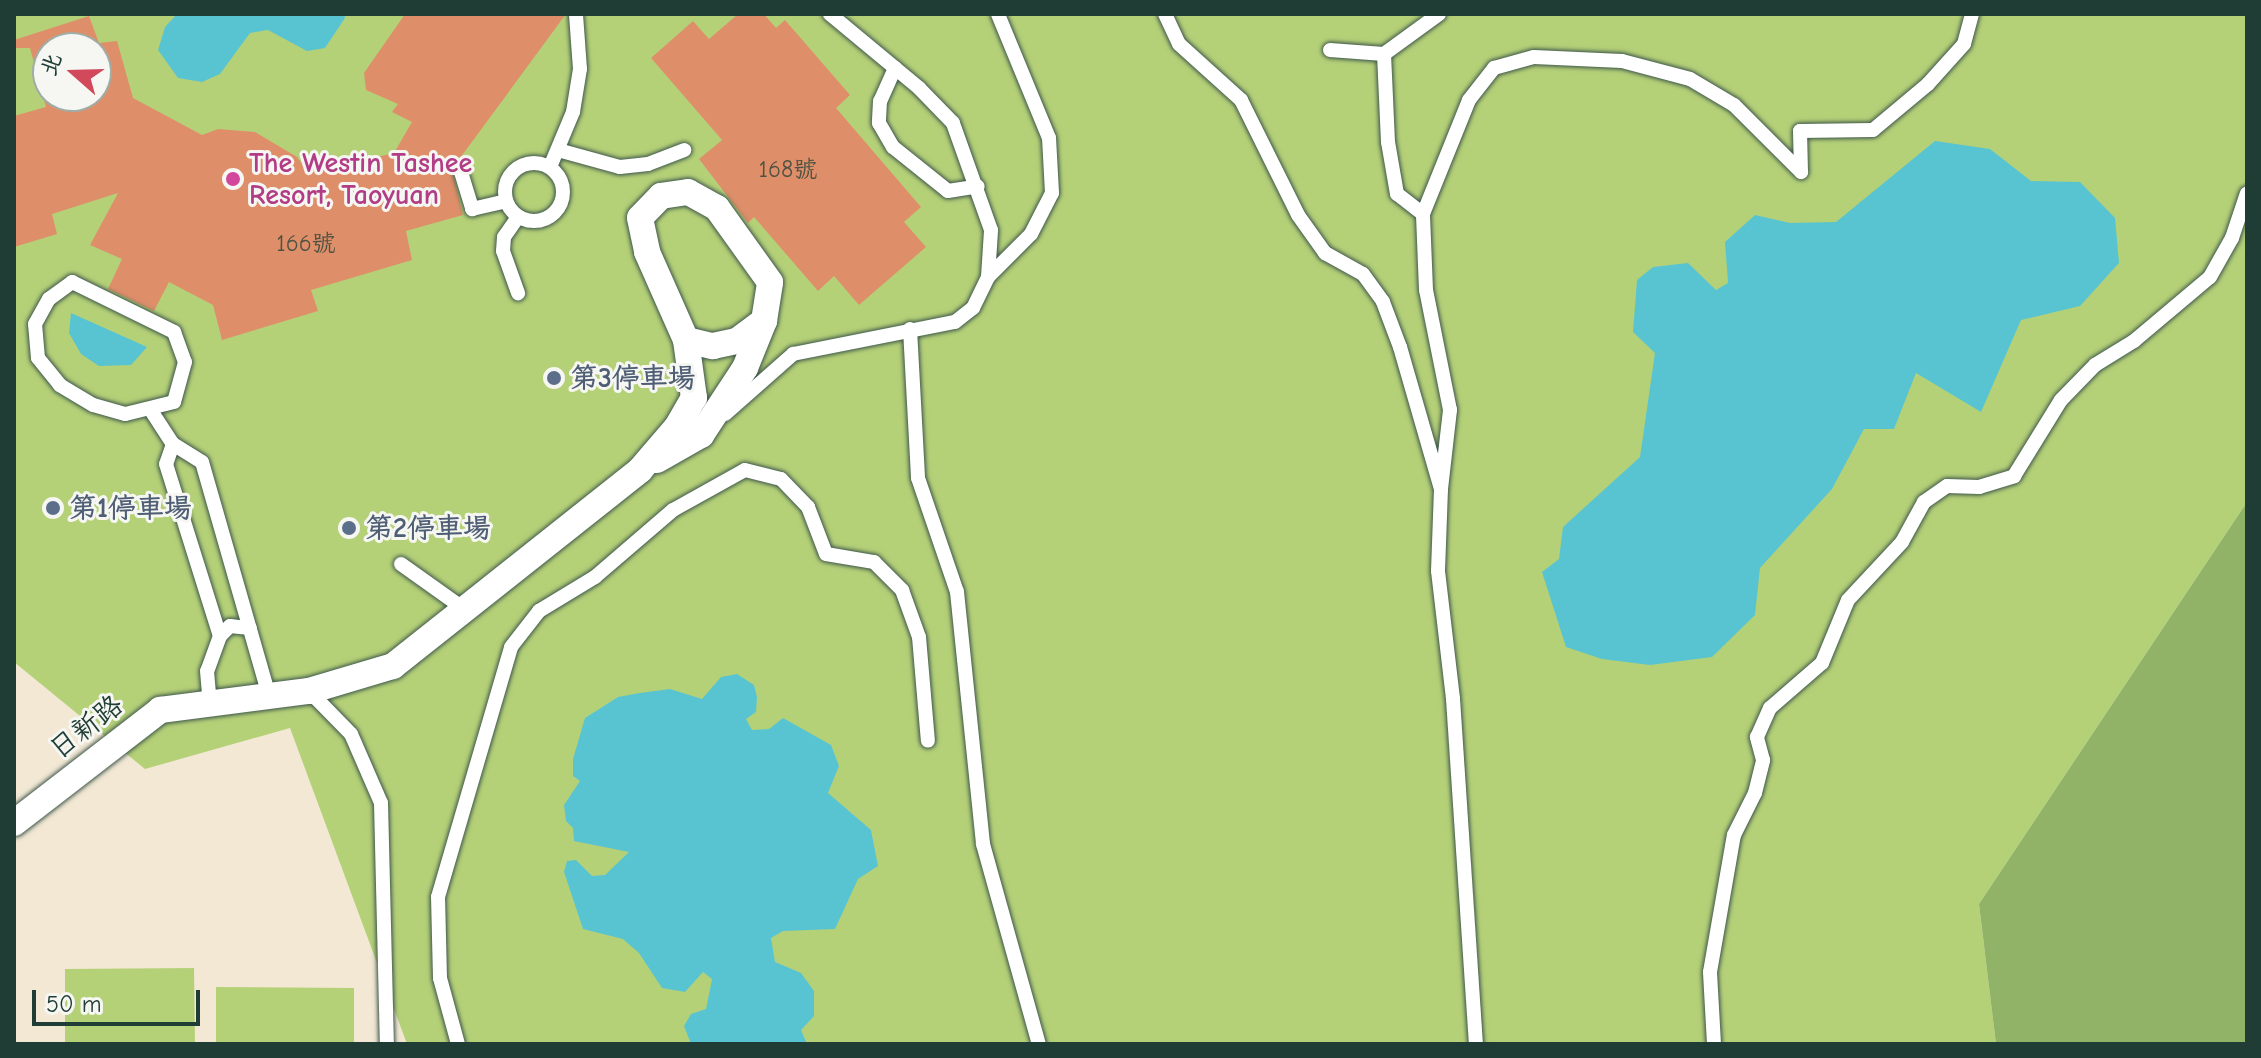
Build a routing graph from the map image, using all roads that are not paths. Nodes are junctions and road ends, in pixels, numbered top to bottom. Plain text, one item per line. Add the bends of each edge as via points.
1 (576, 14) edge
2 (830, 14) edge
3 (998, 14) edge
4 (1165, 14) edge
5 (1439, 14) edge
6 (1972, 14) edge
7 (1330, 50) dead end
8 (1384, 54) junction
9 (895, 68) junction
10 (558, 150) junction
11 (684, 150) dead end
12 (550, 167) junction
13 (461, 172) dead end
14 (978, 186) junction
15 (2247, 193) edge
16 (506, 201) junction
17 (1423, 214) junction
18 (518, 217) junction
19 (988, 277) junction
20 (518, 293) dead end
21 (764, 321) junction
22 (910, 329) junction
23 (686, 340) junction
24 (152, 412) junction
25 (701, 435) junction
26 (173, 444) junction
27 (640, 470) junction
28 (1441, 489) junction
29 (401, 564) dead end
30 (464, 609) junction
31 (250, 628) junction
32 (220, 636) junction
33 (309, 691) junction
34 (269, 695) junction
35 (210, 703) junction
36 (928, 741) dead end
37 (14, 823) edge
38 (387, 1044) edge
39 (458, 1044) edge
40 (1039, 1044) edge
41 (1476, 1044) edge
42 (1714, 1044) edge

1 - 10 lane via 580,69 573,112
2 - 9 lane
3 - 19 lane via 1049,138 1052,193 1031,234
4 - 28 lane via 1179,44 1241,100 1298,215 1325,253 1363,274 1383,302
5 - 8 lane
6 - 17 lane via 1964,44 1928,84 1873,130 1800,131 1801,172 1734,105 1690,79 1622,61 1534,57 1494,68 1469,100
7 - 8 lane
8 - 17 lane via 1388,142 1397,194
9 - 14 lane via 953,123
9 - 14 lane via 880,101 879,123 893,147 948,191
10 - 11 lane via 620,167 648,164
10 - 12 lane
12 - 16 lane via 536,162 518,167 506,182
12 - 18 lane via 563,186 561,205 547,219
13 - 16 lane via 472,209
14 - 19 lane via 991,230
15 - 42 lane via 2232,238 2210,277 2134,341 2095,365 2061,400 2014,476 1979,487 1947,486 1924,502 1902,542 1848,600 1822,663 1770,708 1757,737 1763,760 1755,793 1734,835 1710,972
16 - 18 lane
17 - 28 lane via 1426,290 1450,410
18 - 20 lane via 504,237 503,251
19 - 22 lane via 973,308 955,322
21 - 23 street via 737,341 713,346
21 - 23 street via 770,282 717,208 688,192 661,196 640,218 647,252
21 - 25 street via 745,368
22 - 25 lane via 793,354
22 - 40 lane via 918,478 957,592 983,844
23 - 27 street via 694,398
24 - 24 lane via 174,402 185,362 174,332 72,282 49,299 35,324 38,358 60,385 93,405 125,414
24 - 26 lane
25 - 27 street
26 - 31 lane via 202,462
26 - 32 lane via 166,464
27 - 30 street
28 - 41 lane via 1438,571 1454,714
29 - 30 lane
30 - 33 street via 393,666
31 - 32 lane via 230,626
31 - 34 lane
32 - 35 lane via 207,671
33 - 34 street
33 - 38 lane via 351,734 381,803
34 - 35 street
35 - 37 street, 日新路 via 160,710
36 - 39 lane via 919,637 902,590 874,562 826,554 808,507 781,479 745,470 673,510 595,577 539,611 511,647 438,897 440,978

